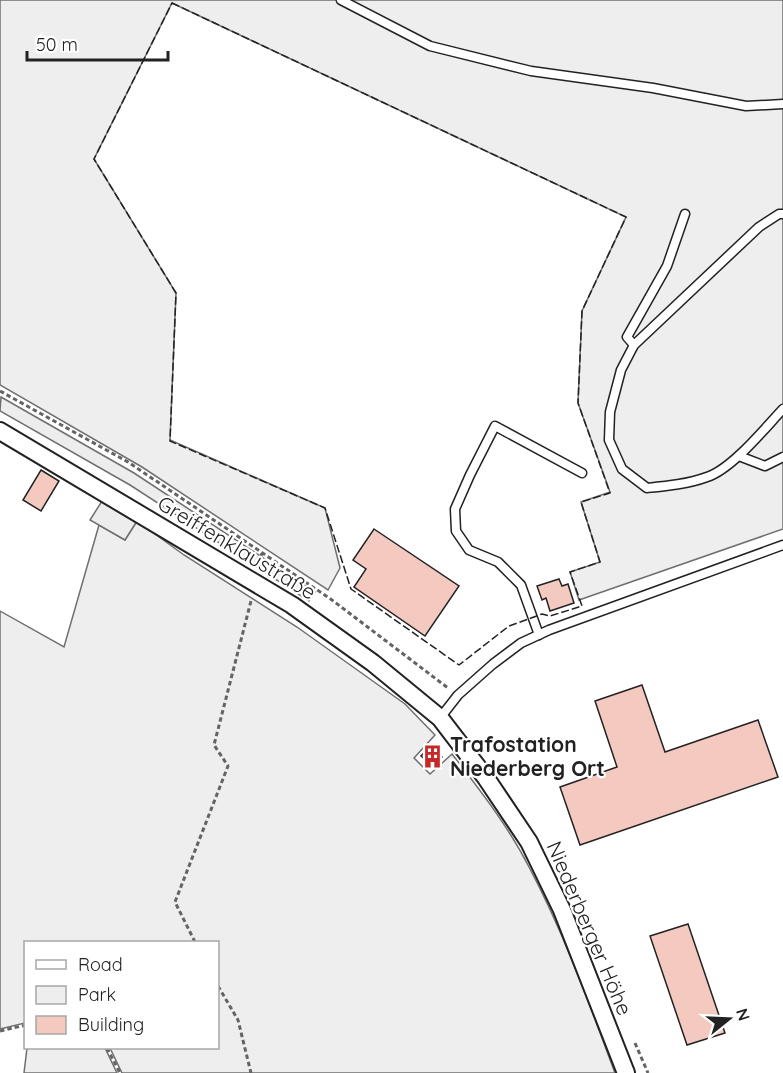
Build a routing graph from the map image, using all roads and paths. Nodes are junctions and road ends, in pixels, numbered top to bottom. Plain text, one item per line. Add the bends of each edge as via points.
1 (341, 0) edge
2 (783, 104) edge
3 (685, 214) dead end
4 (783, 214) edge
5 (634, 345) junction
6 (0, 391) edge
7 (783, 409) edge
8 (0, 431) edge
9 (739, 456) junction
10 (783, 457) edge
11 (582, 474) dead end
12 (783, 545) edge
13 (262, 552) junction
14 (255, 584) junction
15 (539, 634) junction
16 (458, 695) junction
17 (440, 718) junction
18 (194, 941) edge
19 (219, 988) edge
20 (24, 1025) edge
21 (0, 1031) edge
22 (108, 1049) edge
23 (120, 1073) edge
24 (251, 1073) edge
25 (626, 1073) edge

1 - 2 lane via 430,46 531,71 746,106
3 - 5 lane via 667,266 627,337
4 - 5 lane via 759,227
5 - 9 lane via 621,370 610,412 609,440 622,469 647,488 669,486 709,477
6 - 13 path via 128,462
7 - 9 lane
8 - 14 street, Greiffenklaustraße
9 - 10 lane via 765,466
11 - 15 lane via 495,426 455,509 456,531 469,550 498,562 521,585
12 - 15 lane
13 - 14 path
13 - 16 path
14 - 17 street, Greiffenklaustraße via 292,605 373,663
14 - 18 path via 214,745 228,766 175,902
15 - 16 lane via 521,643
16 - 17 lane
17 - 25 street, Niederberger Höhe via 529,842 562,910
19 - 24 path via 238,1020
20 - 21 path
22 - 23 path

